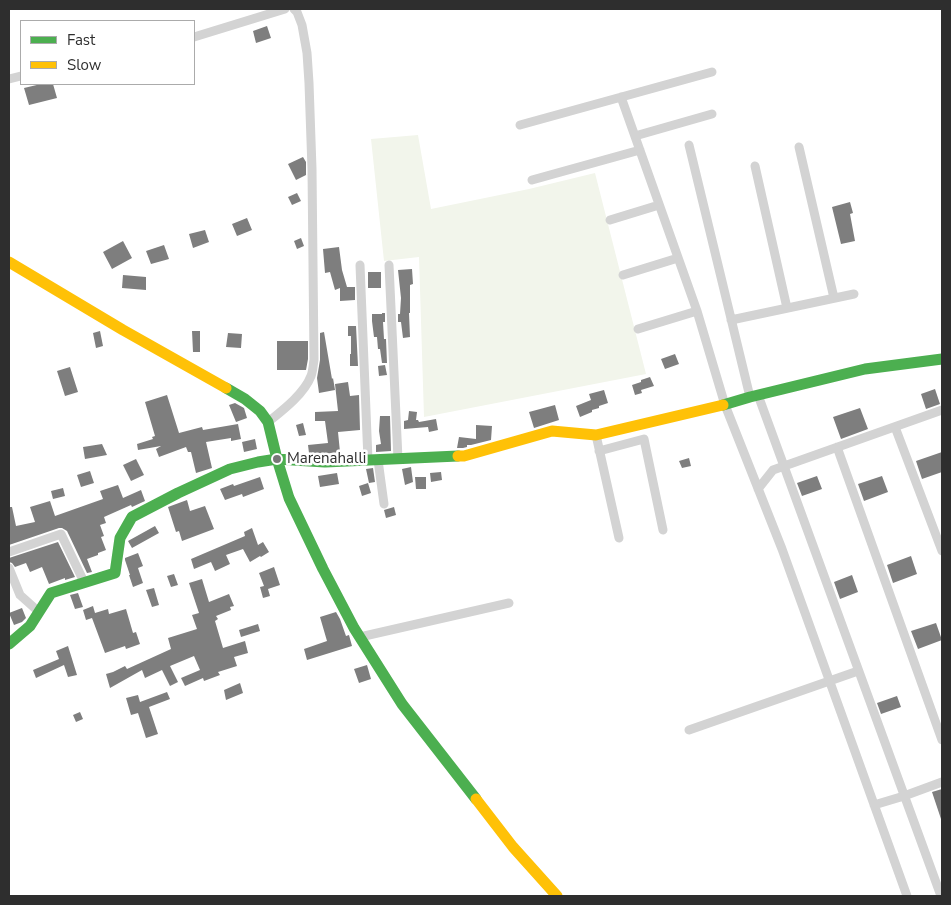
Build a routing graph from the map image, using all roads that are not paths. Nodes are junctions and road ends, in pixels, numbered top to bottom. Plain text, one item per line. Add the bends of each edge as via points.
1 (285, 9) edge
2 (294, 9) edge
3 (195, 37) edge
4 (712, 72) dead end
5 (621, 97) junction
6 (712, 114) dead end
7 (520, 125) dead end
8 (635, 136) junction
9 (688, 145) dead end
10 (799, 147) dead end
11 (640, 150) junction
12 (755, 166) dead end
13 (532, 180) dead end
14 (659, 205) junction
15 (610, 220) dead end
16 (678, 258) junction
17 (9, 262) edge
18 (360, 265) dead end
19 (389, 265) dead end
20 (623, 275) dead end
21 (854, 294) dead end
22 (834, 298) junction
23 (787, 308) junction
24 (696, 311) junction
25 (732, 320) junction
26 (638, 329) dead end
27 (942, 359) edge
28 (754, 396) junction
29 (725, 405) junction
30 (942, 410) edge
31 (268, 422) junction
32 (895, 427) junction
33 (596, 435) junction
34 (837, 447) junction
35 (599, 451) junction
36 (277, 459) junction
37 (398, 459) junction
38 (373, 460) junction
39 (783, 466) junction
40 (758, 489) junction
41 (384, 504) dead end
42 (663, 530) dead end
43 (619, 538) dead end
44 (942, 551) edge
45 (9, 552) edge
46 (9, 568) edge
47 (84, 582) junction
48 (509, 603) dead end
49 (39, 612) junction
50 (360, 637) junction
51 (9, 644) edge
52 (858, 671) junction
53 (830, 681) junction
54 (689, 730) dead end
55 (942, 740) edge
56 (942, 782) edge
57 (904, 796) junction
58 (874, 805) junction
59 (557, 896) edge
60 (907, 896) edge
61 (941, 896) edge

1 - 3 street
2 - 31 street via 302,25 309,83 314,360 307,384
4 - 5 street
5 - 7 street
5 - 8 street
6 - 8 street
8 - 11 street
9 - 25 street
10 - 22 street
11 - 13 street
11 - 14 street
12 - 23 street
14 - 15 street
14 - 16 street
16 - 20 street
16 - 24 street
17 - 31 street via 245,399
18 - 38 street
19 - 37 street
21 - 22 street
22 - 23 street
23 - 25 street
24 - 26 street
24 - 29 street
25 - 28 street
27 - 28 street via 865,369
28 - 29 street
28 - 39 street
29 - 33 street
29 - 40 street
30 - 32 street
31 - 36 street
32 - 34 street
32 - 44 street
33 - 35 street
33 - 37 street via 552,431 464,456
34 - 39 street
34 - 55 street
35 - 42 street via 644,439
35 - 43 street
36 - 38 street
36 - 47 street via 230,468 132,517 120,538 115,573
36 - 50 street via 288,498
37 - 38 street
38 - 41 street
39 - 40 street via 773,470
39 - 52 street
40 - 53 street
45 - 47 street via 61,534
46 - 49 street via 20,595
47 - 49 street via 51,593
48 - 50 street
49 - 51 street via 30,626
50 - 59 street via 402,704 513,847
52 - 53 street
52 - 57 street
53 - 54 street
53 - 58 street
56 - 57 street
57 - 58 street
57 - 61 street
58 - 60 street

